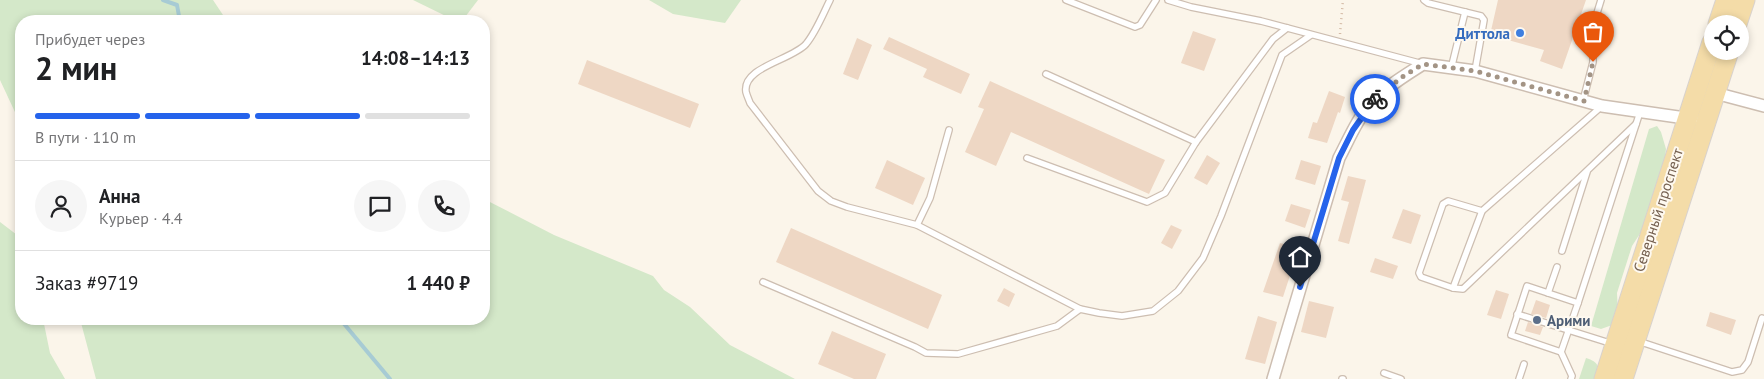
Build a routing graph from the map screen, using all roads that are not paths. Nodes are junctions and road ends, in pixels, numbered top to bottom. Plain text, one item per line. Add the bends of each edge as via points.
1 (830, 0) edge
2 (1066, 0) edge
3 (1156, 0) edge
4 (1168, 0) edge
5 (1424, 0) edge
6 (1601, 0) edge
7 (1726, 0) edge
8 (1745, 0) edge
9 (1465, 12) junction
10 (1721, 15) edge
11 (1741, 15) edge
12 (1287, 28) junction
13 (1311, 34) junction
14 (1709, 60) edge
15 (1726, 60) edge
16 (1423, 64) junction
17 (1451, 69) junction
18 (1475, 71) junction
19 (1046, 74) dead end
20 (1715, 93) junction
21 (1584, 101) junction
22 (1602, 106) junction
23 (1764, 106) edge
24 (1640, 112) junction
25 (1697, 120) junction
26 (1636, 124) junction
27 (950, 130) dead end
28 (1196, 142) junction
29 (1027, 158) dead end
30 (1588, 169) junction
31 (1482, 211) junction
32 (917, 225) junction
33 (1562, 251) dead end
34 (1557, 268) dead end
35 (764, 282) dead end
36 (1453, 288) junction
37 (1548, 293) junction
38 (1578, 303) junction
39 (1080, 309) junction
40 (1517, 314) junction
41 (1762, 318) dead end
42 (1569, 330) junction
43 (1628, 345) junction
44 (1561, 352) junction
45 (1524, 364) dead end
46 (1384, 374) dead end
47 (1273, 379) edge
48 (1401, 379) edge
49 (1519, 379) edge
50 (1571, 379) edge
51 (1604, 379) edge
52 (1623, 379) edge

1 - 32 lane via 805,44 749,79 746,91 750,103 818,191 831,201
2 - 3 lane via 1135,27
4 - 12 lane
5 - 9 lane
6 - 21 lane via 1593,26 1593,62
7 - 10 main road
8 - 11 main road
9 - 17 lane
9 - 18 lane via 1481,16 1484,20
12 - 13 lane
12 - 28 lane via 1273,39
13 - 16 lane
13 - 39 lane via 1282,54 1203,258 1178,291 1154,311 1122,316
14 - 25 main road, Северный проспект
15 - 20 main road, Северный проспект
16 - 17 street
16 - 47 street via 1373,102 1353,130 1339,158
17 - 18 street
18 - 21 street
19 - 28 lane
20 - 23 street
20 - 25 main road, Северный проспект
21 - 22 street
22 - 24 street
22 - 31 lane
24 - 25 street
24 - 26 lane
25 - 43 main road, Северный проспект
26 - 30 lane
26 - 38 lane
27 - 32 lane via 930,198
28 - 29 lane via 1165,194 1147,202
30 - 33 lane
30 - 36 lane via 1463,289
31 - 36 lane
31 - 36 lane via 1448,201 1443,204 1419,273 1421,278
32 - 39 lane
34 - 37 lane
35 - 39 lane via 926,353 958,354 1048,329 1058,326
37 - 38 lane
37 - 40 lane via 1527,286
38 - 42 lane
40 - 42 lane
40 - 44 lane via 1511,335
41 - 43 lane via 1748,362 1742,370 1732,372
42 - 43 lane
42 - 44 lane
43 - 51 main road, Северный проспект
43 - 52 main road, Северный проспект
44 - 50 lane
45 - 49 lane
46 - 48 lane

